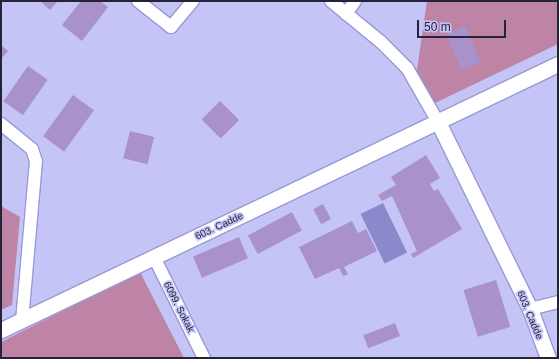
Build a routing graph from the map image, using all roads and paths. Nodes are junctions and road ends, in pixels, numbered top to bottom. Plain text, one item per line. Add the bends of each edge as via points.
1 (138, 1) edge
2 (193, 1) edge
3 (331, 1) edge
4 (355, 1) edge
5 (346, 14) junction
6 (558, 64) edge
7 (438, 122) junction
8 (1, 124) edge
9 (154, 257) junction
10 (558, 302) edge
11 (530, 310) junction
12 (22, 321) junction
13 (1, 330) edge
14 (204, 358) edge
15 (548, 358) edge

1 - 2 street via 171,27
3 - 5 street
4 - 5 street
5 - 7 street via 381,42 407,68
6 - 7 street, 603. Cadde
7 - 9 street, 603. Cadde
7 - 11 street, 603. Cadde
8 - 12 street via 32,150 36,161
9 - 12 street, 603. Cadde
9 - 14 street, 6099. Sokak
10 - 11 street
11 - 15 street, 603. Cadde
12 - 13 street, 603. Cadde

